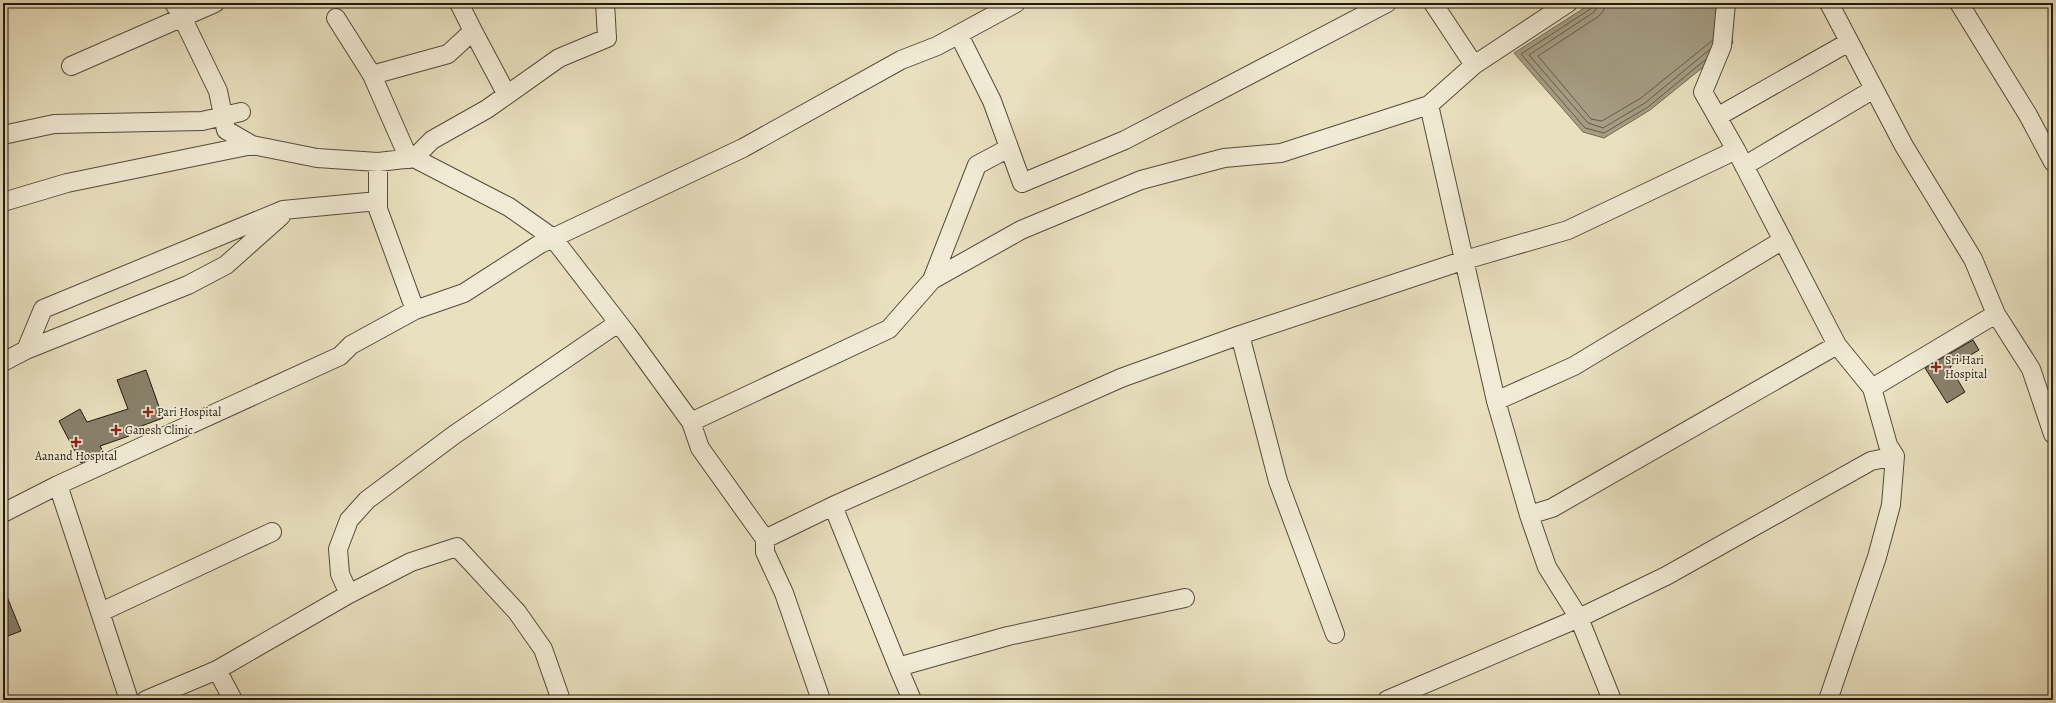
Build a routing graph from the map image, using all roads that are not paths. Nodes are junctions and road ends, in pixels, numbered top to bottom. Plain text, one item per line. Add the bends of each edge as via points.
1 (215, 3) edge
2 (459, 3) edge
3 (605, 3) edge
4 (1016, 3) edge
5 (1387, 3) edge
6 (1434, 3) edge
7 (1568, 3) edge
8 (1726, 3) edge
9 (1829, 3) edge
10 (1959, 3) edge
11 (178, 10) edge
12 (336, 18) dead end
13 (473, 31) junction
14 (959, 35) junction
15 (1849, 42) junction
16 (1474, 65) junction
17 (71, 66) dead end
18 (372, 75) junction
19 (1874, 89) junction
20 (507, 95) junction
21 (1429, 105) junction
22 (241, 112) dead end
23 (223, 116) junction
24 (1717, 117) junction
25 (3, 134) edge
26 (252, 145) junction
27 (1009, 148) junction
28 (1736, 150) junction
29 (412, 158) junction
30 (378, 162) junction
31 (2053, 162) edge
32 (1744, 166) junction
33 (378, 201) junction
34 (3, 202) edge
35 (283, 210) junction
36 (553, 238) junction
37 (1783, 240) junction
38 (1465, 260) junction
39 (932, 280) junction
40 (415, 310) junction
41 (1996, 314) junction
42 (618, 323) junction
43 (1240, 335) junction
44 (1837, 345) junction
45 (26, 350) junction
46 (3, 362) edge
47 (1872, 388) junction
48 (1496, 401) junction
49 (691, 422) junction
50 (2051, 425) edge
51 (1895, 456) junction
52 (58, 485) junction
53 (833, 506) junction
54 (3, 513) edge
55 (1529, 515) junction
56 (272, 532) dead end
57 (765, 539) junction
58 (349, 594) junction
59 (1185, 598) dead end
60 (101, 612) junction
61 (1579, 618) junction
62 (1335, 634) dead end
63 (898, 667) junction
64 (217, 670) junction
65 (129, 700) edge
66 (146, 700) edge
67 (233, 700) edge
68 (562, 700) edge
69 (821, 700) edge
70 (912, 700) edge
71 (1387, 700) edge
72 (1612, 700) edge
73 (1828, 700) edge

1 - 11 street
2 - 13 street
3 - 20 street via 607,38 559,58
4 - 14 street
5 - 27 street via 1125,140 1022,184
6 - 16 street
7 - 16 street
8 - 24 street via 1722,46 1703,92
9 - 15 street
10 - 31 street via 2028,115
11 - 17 street
11 - 23 street via 218,91
12 - 18 street
13 - 18 street via 448,54
13 - 20 street
14 - 27 street via 992,101
14 - 36 street via 901,60 743,148
15 - 19 street
15 - 24 street
16 - 21 street
18 - 29 street
19 - 32 street
19 - 41 street via 1904,146 1973,259
20 - 29 street via 432,140
21 - 38 street
21 - 39 street via 1281,153 1224,158 1141,180 1021,230
22 - 23 street
23 - 25 street via 202,121 54,124
23 - 26 street via 226,130
24 - 28 street
26 - 30 street via 318,158
26 - 34 street via 67,183
27 - 39 street via 977,166
28 - 32 street
28 - 38 street via 1568,230
29 - 30 street
29 - 36 street via 509,208
30 - 33 street
32 - 37 street
33 - 35 street
33 - 40 street via 378,209
35 - 45 street via 283,214 226,265 188,285
35 - 45 street via 44,309
36 - 40 street via 464,293
36 - 42 street
37 - 44 street
37 - 48 street via 1574,366
38 - 43 street
38 - 48 street
39 - 49 street via 889,329
40 - 52 street via 351,345 340,356
41 - 47 street
41 - 50 street via 2031,369
42 - 49 street
42 - 58 street via 454,435 367,500 349,520 338,550 340,574
43 - 53 street via 1122,378
43 - 62 street via 1278,480
44 - 47 street
44 - 55 street via 1552,508
45 - 46 street
47 - 51 street via 1888,445
48 - 55 street
49 - 57 street via 700,448
51 - 61 street via 1870,461 1666,576
51 - 73 street via 1891,505 1877,557
52 - 54 street
52 - 60 street
53 - 57 street
53 - 63 street
55 - 61 street via 1547,567
56 - 60 street
57 - 69 street via 765,552 784,593
58 - 64 street
58 - 68 street via 411,562 457,548 516,612 543,649
59 - 63 street via 1008,636
60 - 65 street
61 - 71 street
61 - 72 street
63 - 70 street
64 - 66 street
64 - 67 street

